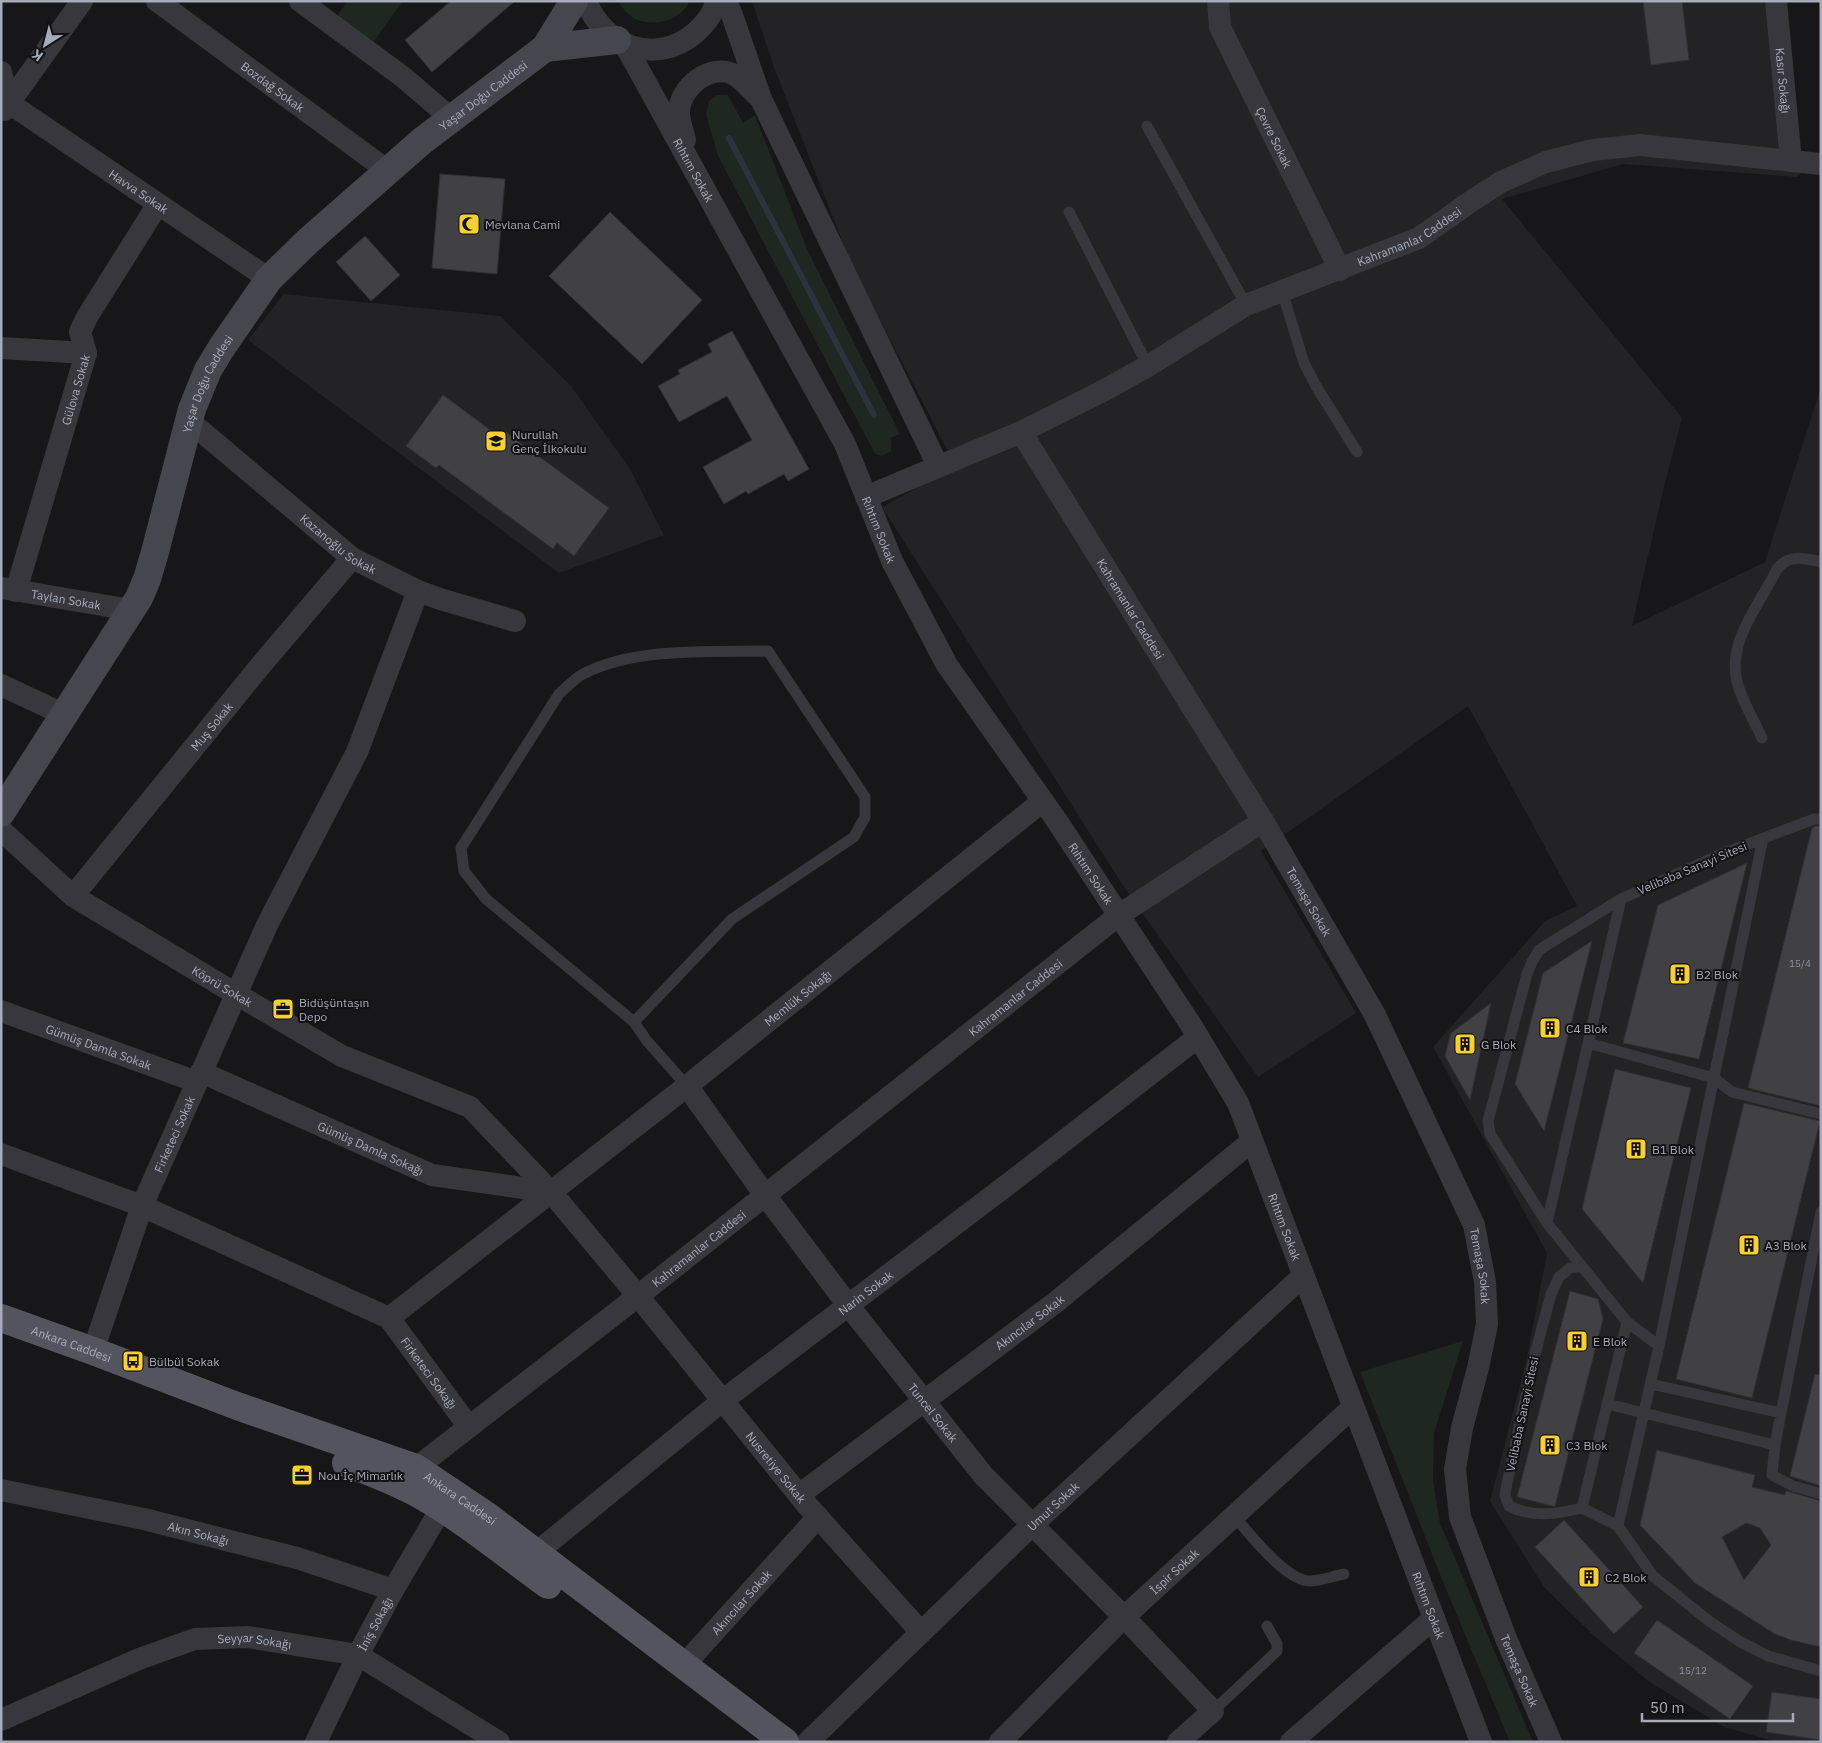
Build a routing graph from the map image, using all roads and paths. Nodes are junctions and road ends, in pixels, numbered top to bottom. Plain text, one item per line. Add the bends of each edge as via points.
1 (82, 1) edge
2 (157, 1) edge
3 (300, 1) edge
4 (574, 1) edge
5 (586, 1) edge
6 (716, 1) edge
7 (726, 1) edge
8 (1218, 1) edge
9 (1776, 1) edge
10 (620, 41) junction
11 (544, 48) junction
12 (1, 72) edge
13 (761, 99) junction
14 (5, 109) edge
15 (452, 119) junction
16 (1148, 126) dead end
17 (1791, 161) junction
18 (690, 162) junction
19 (1821, 164) edge
20 (388, 171) junction
21 (158, 204) junction
22 (1070, 212) dead end
23 (1340, 270) junction
24 (269, 278) junction
25 (1282, 291) junction
26 (1246, 305) junction
27 (1, 348) edge
28 (86, 353) junction
29 (1148, 366) junction
30 (188, 420) junction
31 (1022, 432) junction
32 (1356, 452) dead end
33 (938, 466) junction
34 (866, 497) junction
35 (352, 558) junction
36 (1821, 562) edge
37 (9, 590) edge
38 (418, 591) junction
39 (131, 610) junction
40 (515, 621) dead end
41 (1, 685) edge
42 (63, 714) junction
43 (1762, 738) dead end
44 (1043, 801) junction
45 (1, 813) edge
46 (1821, 819) edge
47 (1263, 821) junction
48 (1, 830) edge
49 (1763, 838) junction
50 (72, 896) junction
51 (1621, 899) junction
52 (1119, 915) junction
53 (236, 994) junction
54 (1, 1011) edge
55 (634, 1022) junction
56 (1198, 1037) junction
57 (1588, 1042) junction
58 (199, 1077) junction
59 (1714, 1078) junction
60 (687, 1086) junction
61 (1821, 1114) edge
62 (1252, 1141) junction
63 (1, 1154) edge
64 (551, 1192) junction
65 (765, 1195) junction
66 (142, 1206) junction
67 (1821, 1212) edge
68 (1547, 1223) junction
69 (1582, 1266) junction
70 (1303, 1276) junction
71 (638, 1296) junction
72 (848, 1305) junction
73 (1, 1318) edge
74 (389, 1318) junction
75 (1627, 1322) junction
76 (1, 1339) edge
77 (1660, 1346) junction
78 (93, 1351) junction
79 (1651, 1384) junction
80 (925, 1400) junction
81 (722, 1401) junction
82 (1608, 1404) junction
83 (1354, 1407) junction
84 (1644, 1413) junction
85 (1781, 1413) junction
86 (469, 1427) junction
87 (1775, 1446) junction
88 (411, 1478) junction
89 (1, 1490) edge
90 (1821, 1494) edge
91 (800, 1495) junction
92 (1582, 1508) junction
93 (442, 1509) junction
94 (1234, 1516) junction
95 (818, 1517) junction
96 (1032, 1525) junction
97 (1618, 1526) junction
98 (536, 1553) junction
99 (1344, 1574) dead end
100 (393, 1590) junction
101 (1124, 1617) junction
102 (1434, 1618) junction
103 (1267, 1626) dead end
104 (921, 1632) junction
105 (358, 1655) junction
106 (684, 1665) junction
107 (1821, 1670) edge
108 (1213, 1711) junction
109 (1, 1720) edge
110 (316, 1742) edge
111 (499, 1742) edge
112 (754, 1742) edge
113 (785, 1742) edge
114 (808, 1742) edge
115 (1000, 1742) edge
116 (1178, 1742) edge
117 (1291, 1742) edge
118 (1481, 1742) edge
119 (1551, 1742) edge

1 - 14 street
2 - 20 street, Bozdağ Sokak
3 - 15 street via 403,77
4 - 11 street
5 - 10 street via 595,20
6 - 10 street via 704,25 687,40 666,48 646,50
7 - 13 street
8 - 23 street, Çevre Sokak via 1220,27
9 - 17 street, Kasır Sokağı
10 - 11 street
10 - 18 street, Rıhtım Sokak
11 - 15 street, Yaşar Doğu Caddesi
12 - 14 street
13 - 18 street via 735,75 722,71 701,77 685,93 679,112
13 - 33 street
14 - 21 street, Havva Sokak
15 - 20 street, Yaşar Doğu Caddesi
16 - 26 lane
17 - 19 street, Kahramanlar Caddesi
17 - 23 street, Kahramanlar Caddesi via 1640,145 1592,150 1546,162 1501,182 1418,238
18 - 34 street, Rıhtım Sokak via 845,444
20 - 24 street, Yaşar Doğu Caddesi
21 - 24 street, Havva Sokak
21 - 28 street, Gülova Sokak via 87,317 80,332
22 - 29 lane
23 - 25 street, Kahramanlar Caddesi
24 - 30 street, Yaşar Doğu Caddesi via 208,370
25 - 26 street, Kahramanlar Caddesi
25 - 32 lane via 1304,363
26 - 29 street, Kahramanlar Caddesi
27 - 28 street
28 - 37 street, Gülova Sokak
29 - 31 street, Kahramanlar Caddesi
30 - 35 street, Kazanoğlu Sokak
30 - 39 street, Yaşar Doğu Caddesi via 147,579
31 - 33 street, Kahramanlar Caddesi
31 - 47 street, Kahramanlar Caddesi
33 - 34 street, Kahramanlar Caddesi
34 - 44 street, Rıhtım Sokak via 892,561 947,665
35 - 38 street, Kazanoğlu Sokak
35 - 50 street, Muş Sokak
36 - 43 lane via 1794,558 1781,564 1737,645 1738,685
37 - 39 street, Taylan Sokak
38 - 40 street, Kazanoğlu Sokak
38 - 53 street, Firketeci Sokak via 357,752 267,925
39 - 42 street, Yaşar Doğu Caddesi
41 - 42 street
42 - 45 street, Yaşar Doğu Caddesi
44 - 52 street, Rıhtım Sokak
44 - 60 street, Memlük Sokağı
46 - 49 lane, Velibaba Sanayi Sitesi
47 - 52 street, Kahramanlar Caddesi
47 - 119 street, Temaşa Sokak via 1375,1015 1474,1225 1486,1282 1487,1324 1462,1428 1456,1469 1460,1517 1507,1641
48 - 50 street, Köprü Sokak
49 - 51 lane, Velibaba Sanayi Sitesi
49 - 59 lane, Velibaba Sanayi Sitesi
50 - 53 street, Köprü Sokak
51 - 57 lane, Velibaba Sanayi Sitesi
51 - 68 lane, Velibaba Sanayi Sitesi via 1539,950 1527,974 1488,1121 1490,1134
52 - 56 street, Rıhtım Sokak
52 - 65 street, Kahramanlar Caddesi
53 - 58 street, Firketeci Sokak
53 - 64 street, Köprü Sokak via 342,1056 470,1107
54 - 58 street, Gümüş Damla Sokak
55 - 55 lane via 486,899 464,871 461,848 559,694 581,675 608,663 639,655 768,651 865,796 865,817 854,838 732,919
55 - 60 lane
56 - 62 street, Rıhtım Sokak via 1238,1103
56 - 72 street, Narin Sokak
57 - 59 lane
57 - 68 lane, Velibaba Sanayi Sitesi
58 - 64 street, Gümüş Damla Sokağı via 432,1175
58 - 66 street, Firketeci Sokak
59 - 61 lane via 1732,1092
59 - 77 lane, Velibaba Sanayi Sitesi
60 - 64 street, Memlük Sokağı
60 - 65 street, Tuncel Sokak
62 - 70 street, Rıhtım Sokak
62 - 80 street, Akıncılar Sokak via 1056,1302
63 - 66 street
64 - 71 street, Köprü Sokak
64 - 74 street, Memlük Sokağı
65 - 71 street, Kahramanlar Caddesi
65 - 72 street, Tuncel Sokak
66 - 74 street
66 - 78 street, Firketeci Sokak
67 - 85 lane
68 - 69 lane, Velibaba Sanayi Sitesi
69 - 75 lane, Velibaba Sanayi Sitesi
69 - 92 lane, Velibaba Sanayi Sitesi via 1570,1268 1558,1277 1550,1294 1505,1495 1509,1506 1524,1512 1553,1514
70 - 83 street, Rıhtım Sokak
70 - 96 street, Umut Sokak
71 - 81 street, Nusretiye Sokak
71 - 86 street, Kahramanlar Caddesi
72 - 80 street, Tuncel Sokak
72 - 81 street, Narin Sokak
73 - 78 main road, Ankara Caddesi
74 - 86 street, Firketeci Sokağı
75 - 77 lane, Velibaba Sanayi Sitesi
75 - 82 lane
76 - 88 main road, Ankara Caddesi via 365,1470
77 - 79 lane, Velibaba Sanayi Sitesi
78 - 88 main road, Ankara Caddesi via 238,1406
79 - 84 lane, Velibaba Sanayi Sitesi
79 - 85 lane
80 - 91 street, Akıncılar Sokak
80 - 96 street, Tuncel Sokak via 983,1475
81 - 91 street, Nusretiye Sokak
81 - 98 street, Narin Sokak
82 - 84 lane
82 - 92 lane
83 - 94 street, İspir Sokak
83 - 102 street, Rıhtım Sokak
84 - 87 lane
84 - 97 lane, Velibaba Sanayi Sitesi
85 - 87 lane
86 - 88 street, Kahramanlar Caddesi
87 - 90 lane via 1772,1475 1793,1486
88 - 93 main road, Ankara Caddesi
88 - 98 main road, Ankara Caddesi via 459,1496
89 - 100 street, Akın Sokağı via 144,1519 288,1555
91 - 95 street, Nusretiye Sokak
92 - 97 lane
93 - 100 street, İniş Sokağı
93 - 112 main road, Ankara Caddesi via 670,1676
94 - 99 lane via 1294,1576 1310,1581
94 - 101 street, İspir Sokak
95 - 104 street, Nusretiye Sokak
95 - 106 street, Akıncılar Sokak
96 - 101 street, Tuncel Sokak
96 - 104 street, Umut Sokak
97 - 107 lane via 1654,1576 1709,1621 1768,1656
98 - 106 main road, Ankara Caddesi
100 - 105 street, İniş Sokağı
101 - 108 street, Tuncel Sokak
101 - 115 street, İspir Sokak
102 - 117 street
102 - 118 street, Rıhtım Sokak
103 - 108 lane via 1277,1644 1277,1651
104 - 114 street, Umut Sokak
105 - 109 street, Seyyar Sokağı via 248,1637 195,1638
105 - 110 street, İniş Sokağı
105 - 111 street, Seyyar Sokağı
106 - 113 main road, Ankara Caddesi
108 - 116 street

